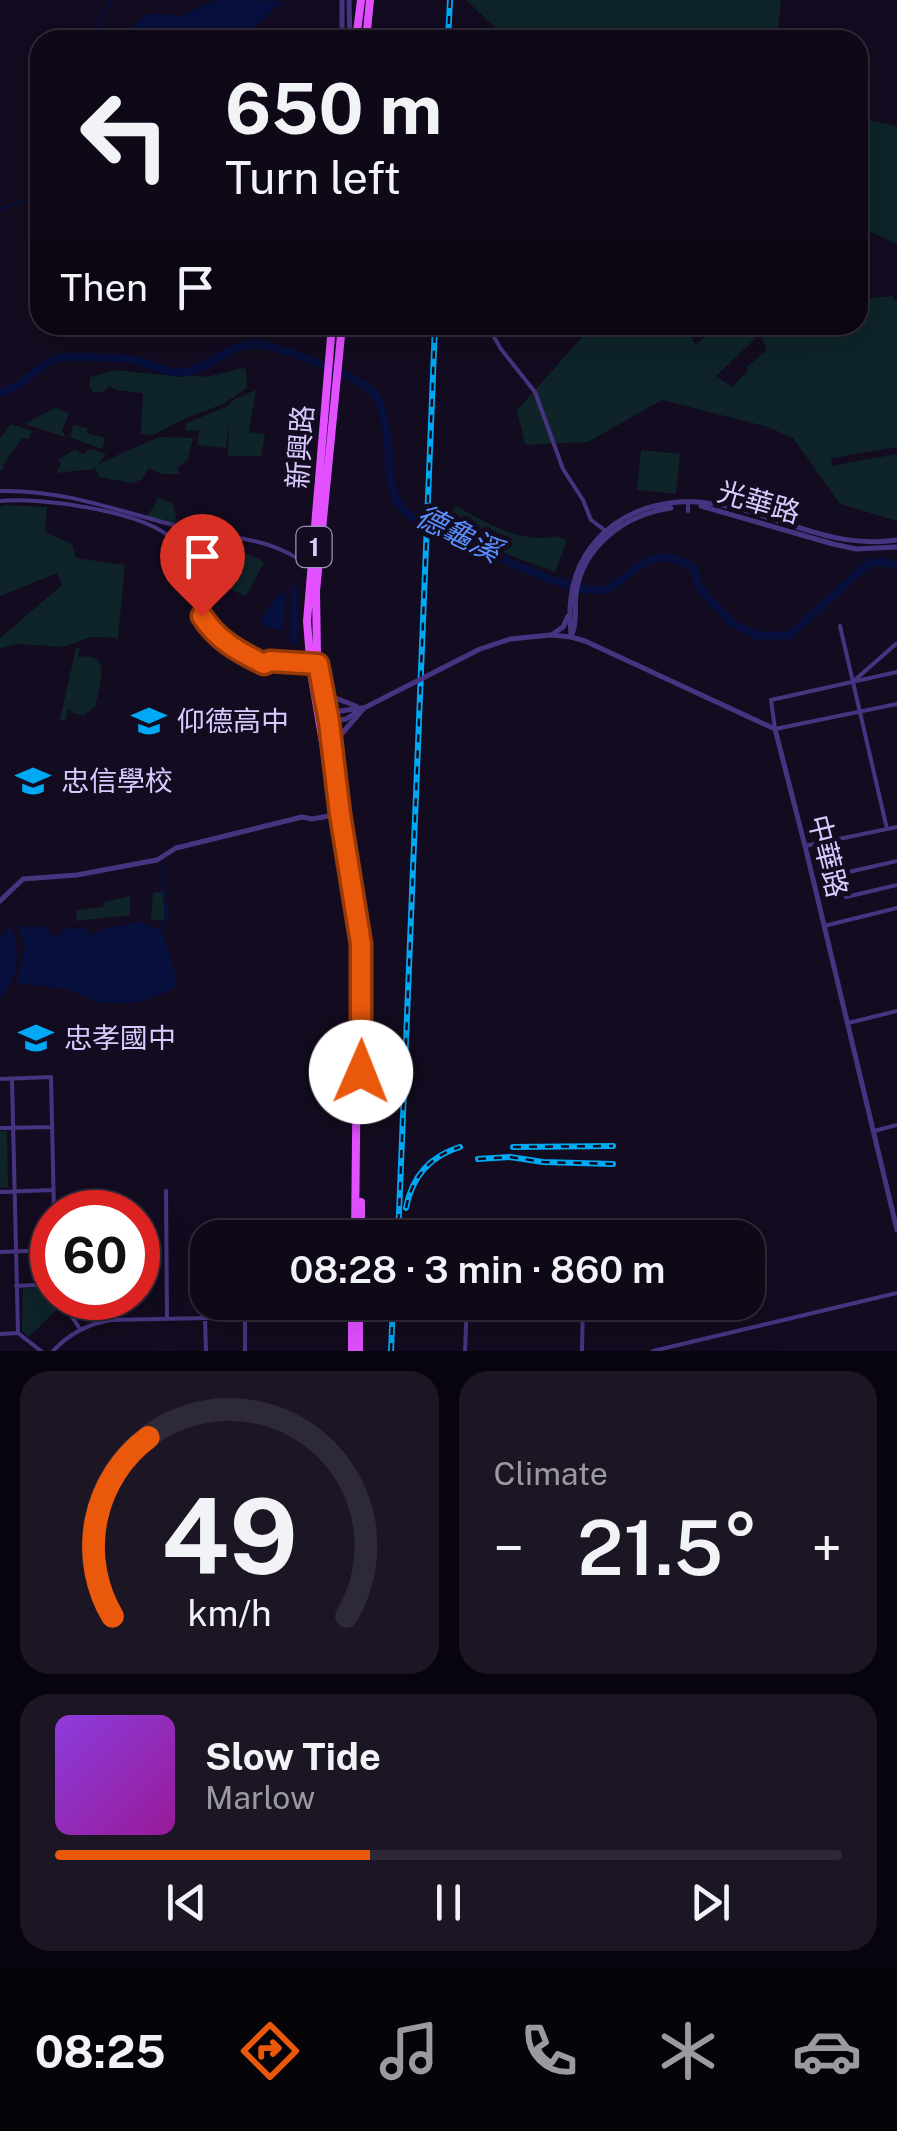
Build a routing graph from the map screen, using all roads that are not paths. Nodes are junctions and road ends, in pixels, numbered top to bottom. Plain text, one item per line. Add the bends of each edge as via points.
1 (346, 0) edge
2 (361, 0) edge
3 (370, 0) edge
4 (343, 30) edge
5 (351, 30) edge
6 (355, 30) edge
7 (367, 30) edge
8 (333, 335) edge
9 (340, 335) edge
10 (493, 335) edge
11 (334, 360) junction
12 (332, 375) junction
13 (0, 491) edge
14 (0, 501) edge
15 (607, 532) junction
16 (897, 544) edge
17 (312, 568) junction
18 (576, 585) junction
19 (570, 611) junction
20 (840, 626) dead end
21 (551, 636) junction
22 (571, 636) junction
23 (897, 642) edge
24 (314, 668) junction
25 (897, 672) edge
26 (853, 682) junction
27 (322, 692) junction
28 (897, 704) edge
29 (364, 708) junction
30 (860, 712) junction
31 (325, 718) junction
32 (775, 729) junction
33 (330, 748) junction
34 (338, 814) junction
35 (897, 827) edge
36 (887, 829) junction
37 (832, 840) junction
38 (805, 846) junction
39 (897, 861) edge
40 (840, 874) junction
41 (897, 885) edge
42 (0, 901) edge
43 (897, 908) edge
44 (824, 926) junction
45 (897, 1011) edge
46 (848, 1023) junction
47 (357, 1066) junction
48 (323, 1074) dead end
49 (0, 1079) edge
50 (12, 1079) junction
51 (897, 1125) edge
52 (52, 1127) junction
53 (0, 1128) edge
54 (13, 1129) junction
55 (874, 1130) junction
56 (53, 1190) edge
57 (30, 1191) edge
58 (166, 1191) dead end
59 (0, 1192) edge
60 (15, 1192) junction
61 (894, 1207) edge
62 (358, 1220) edge
63 (358, 1220) edge
64 (897, 1230) edge
65 (16, 1251) junction
66 (30, 1251) edge
67 (0, 1252) edge
68 (30, 1285) edge
69 (16, 1286) junction
70 (897, 1293) edge
71 (190, 1317) edge
72 (168, 1318) junction
73 (75, 1320) edge
74 (205, 1320) edge
75 (245, 1320) edge
76 (355, 1320) edge
77 (466, 1320) edge
78 (583, 1320) edge
79 (80, 1329) junction
80 (18, 1333) junction
81 (0, 1334) edge
82 (41, 1351) edge
83 (53, 1351) edge
84 (206, 1351) edge
85 (246, 1351) edge
86 (356, 1351) edge
87 (465, 1351) edge
88 (582, 1351) edge
89 (653, 1351) edge

1 - 4 street
1 - 5 street
2 - 6 main road
3 - 7 main road
8 - 11 main road, 1
9 - 11 main road, 1
10 - 15 street via 536,392 563,469 591,520
11 - 12 main road, 1
12 - 17 main road, 新興路 / 1
12 - 24 main road, 新興路 / 1
13 - 17 street via 63,495 251,538
14 - 24 street via 78,505 161,531 188,562 211,629 264,664
15 - 16 street, 光華路 via 650,511 712,508 856,549
15 - 16 street, 光華路 via 649,507 694,502 814,534
15 - 18 street, 光華路
17 - 24 main road, 新興路 / 1 via 307,621
18 - 19 street, 光華路
18 - 22 street, 光華路
19 - 21 street
19 - 22 street, 光華路
20 - 26 street
21 - 22 street
21 - 29 street, bridge via 480,649
22 - 32 street
23 - 26 street
24 - 27 main road, 新興路 / 1
24 - 31 main road, 新興路 / 1
25 - 26 street
26 - 30 street
26 - 32 street via 771,700
27 - 29 street
27 - 31 main road, 新興路 / 1
28 - 30 street
29 - 31 street via 346,719
29 - 33 street
30 - 32 street
30 - 36 street
31 - 33 main road, 新興路 / 1
31 - 34 main road, 新興路 / 1
32 - 38 street, 中華路
33 - 34 main road, 新興路 / 1
34 - 42 street via 176,848 157,860 28,878
34 - 47 main road, 新興路 / 1 via 358,947
34 - 62 main road, 新興路 / 1 via 362,958
35 - 36 street
36 - 37 street
37 - 38 street
37 - 40 street
38 - 44 street, 中華路
39 - 40 street
40 - 41 street via 846,897
43 - 44 street
44 - 46 street, 中華路
45 - 46 street
46 - 55 street, 中華路
47 - 48 street
47 - 63 main road, 新興路 / 1
49 - 50 street
50 - 52 street via 51,1077
50 - 54 street
51 - 55 street
52 - 54 street
52 - 56 street
53 - 54 street
54 - 60 street
55 - 61 street, 中華路
57 - 60 street
58 - 72 street
59 - 60 street
60 - 65 street
61 - 64 street, 中華路
65 - 66 street
65 - 67 street
65 - 69 street
68 - 69 street
69 - 80 street
70 - 89 street
71 - 72 street
72 - 79 street via 110,1320
73 - 79 street
74 - 84 street
75 - 85 street
76 - 86 main road
77 - 87 street
78 - 88 street
79 - 83 street
80 - 81 street
80 - 82 street

